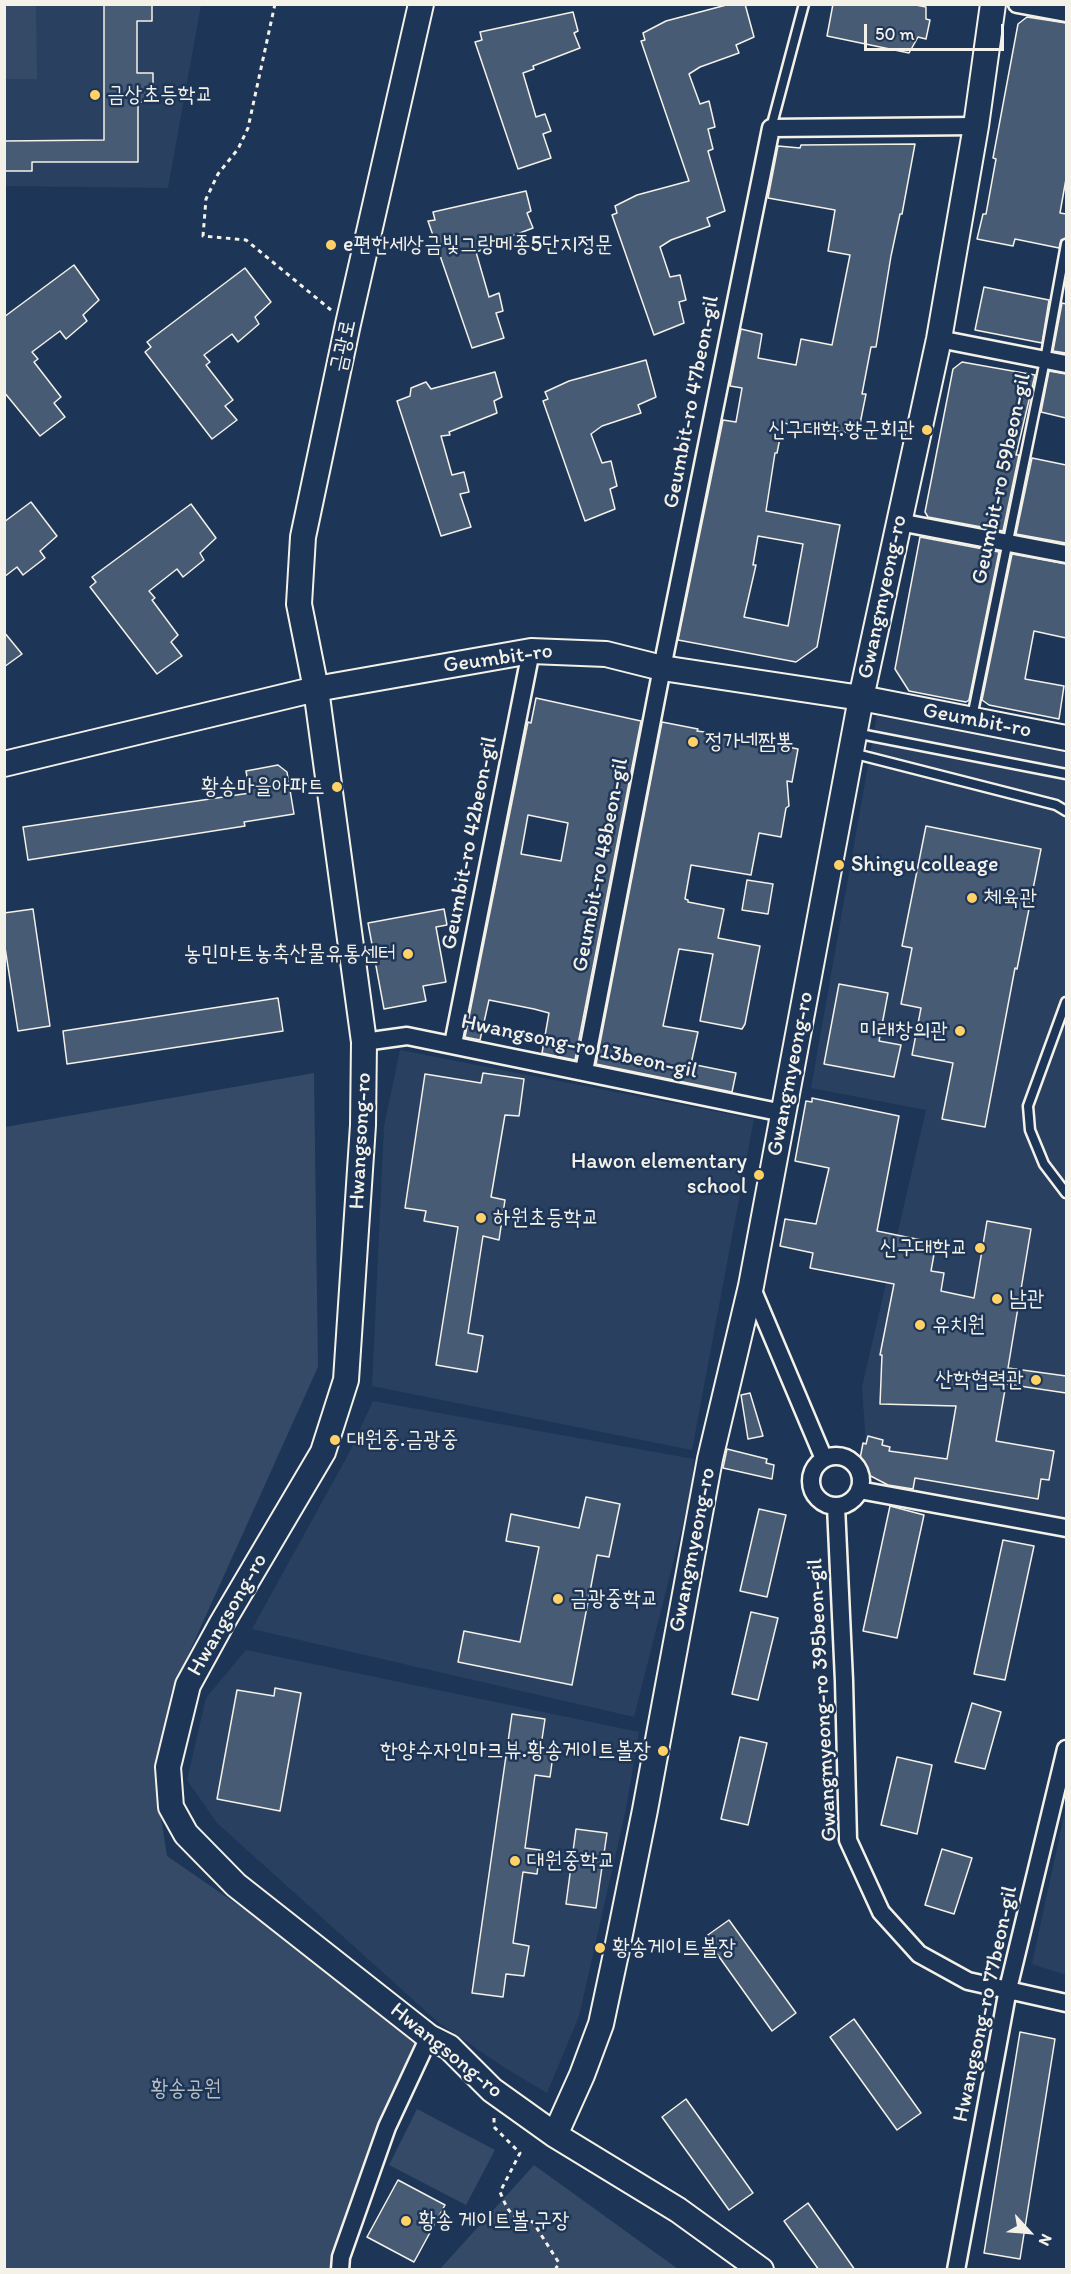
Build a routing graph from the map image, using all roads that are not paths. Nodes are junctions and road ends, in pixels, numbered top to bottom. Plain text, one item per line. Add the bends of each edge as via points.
1 (421, 4) edge
2 (804, 4) edge
3 (993, 4) edge
4 (1017, 4) edge
5 (1066, 13) edge
6 (976, 126) junction
7 (771, 128) junction
8 (1066, 244) edge
9 (939, 339) junction
10 (1045, 360) junction
11 (1066, 364) edge
12 (899, 522) junction
13 (1007, 544) junction
14 (1066, 554) edge
15 (531, 651) junction
16 (662, 668) junction
17 (316, 689) junction
18 (861, 698) junction
19 (972, 720) junction
20 (1066, 738) edge
21 (853, 743) junction
22 (4, 764) edge
23 (1066, 774) edge
24 (1066, 811) edge
25 (1066, 1002) edge
26 (364, 1042) junction
27 (453, 1044) junction
28 (584, 1071) junction
29 (783, 1113) junction
30 (1066, 1193) edge
31 (751, 1286) junction
32 (824, 1459) junction
33 (860, 1490) junction
34 (836, 1506) junction
35 (1066, 1528) edge
36 (1066, 1749) edge
37 (1008, 1989) junction
38 (1066, 2003) edge
39 (429, 2037) junction
40 (555, 2135) junction
41 (340, 2270) edge
42 (760, 2270) edge
43 (956, 2270) edge

1 - 17 street, 금광로 via 303,537 299,604
2 - 7 lane
3 - 6 street, Gwangmyeong-ro
4 - 5 street
6 - 7 street
6 - 9 street, Gwangmyeong-ro
7 - 16 street, Geumbit-ro 47beon-gil
8 - 10 lane, Geumbit-ro 59beon-gil
9 - 10 street
9 - 12 street, Gwangmyeong-ro
10 - 11 street
10 - 13 lane, Geumbit-ro 59beon-gil
12 - 13 street
12 - 18 street, Gwangmyeong-ro
13 - 14 street
13 - 19 lane, Geumbit-ro 59beon-gil
15 - 16 street, Geumbit-ro via 606,654
15 - 17 street, Geumbit-ro
15 - 27 street, Geumbit-ro 42beon-gil
16 - 18 street, Geumbit-ro
16 - 28 street, Geumbit-ro 48beon-gil
17 - 22 street, Geumbit-ro
17 - 26 street, Hwangsong-ro
18 - 19 street, Geumbit-ro
18 - 21 street, Gwangmyeong-ro
19 - 20 street, Geumbit-ro
21 - 23 lane
21 - 24 lane
21 - 29 street, Gwangmyeong-ro
25 - 30 lane via 1028,1106 1030,1130 1044,1164
26 - 27 street, Hwangsong-ro 13beon-gil via 407,1036
26 - 39 street, Hwangsong-ro via 363,1125 346,1380 323,1452 188,1684 168,1767 171,1807 186,1834 236,1885
27 - 28 street, Hwangsong-ro 13beon-gil
28 - 29 street, Hwangsong-ro 13beon-gil
29 - 31 street, Gwangmyeong-ro
31 - 32 street
31 - 40 street, Gwangmyeong-ro via 710,1460 645,1810 600,2024
32 - 33 street via 849,1459 860,1472
32 - 34 street via 813,1472 812,1490 823,1503
33 - 34 street via 849,1503
33 - 35 street
34 - 37 street, Gwangmyeong-ro 395beon-gil via 848,1840 881,1912 919,1954 968,1981
36 - 37 street, Hwangsong-ro 77beon-gil
37 - 38 street, Gwangmyeong-ro 395beon-gil
37 - 43 street, Hwangsong-ro 77beon-gil
39 - 40 street, Hwangsong-ro via 448,2048 492,2090
39 - 41 street via 387,2127 341,2257
40 - 42 street, Hwangsong-ro via 678,2210

